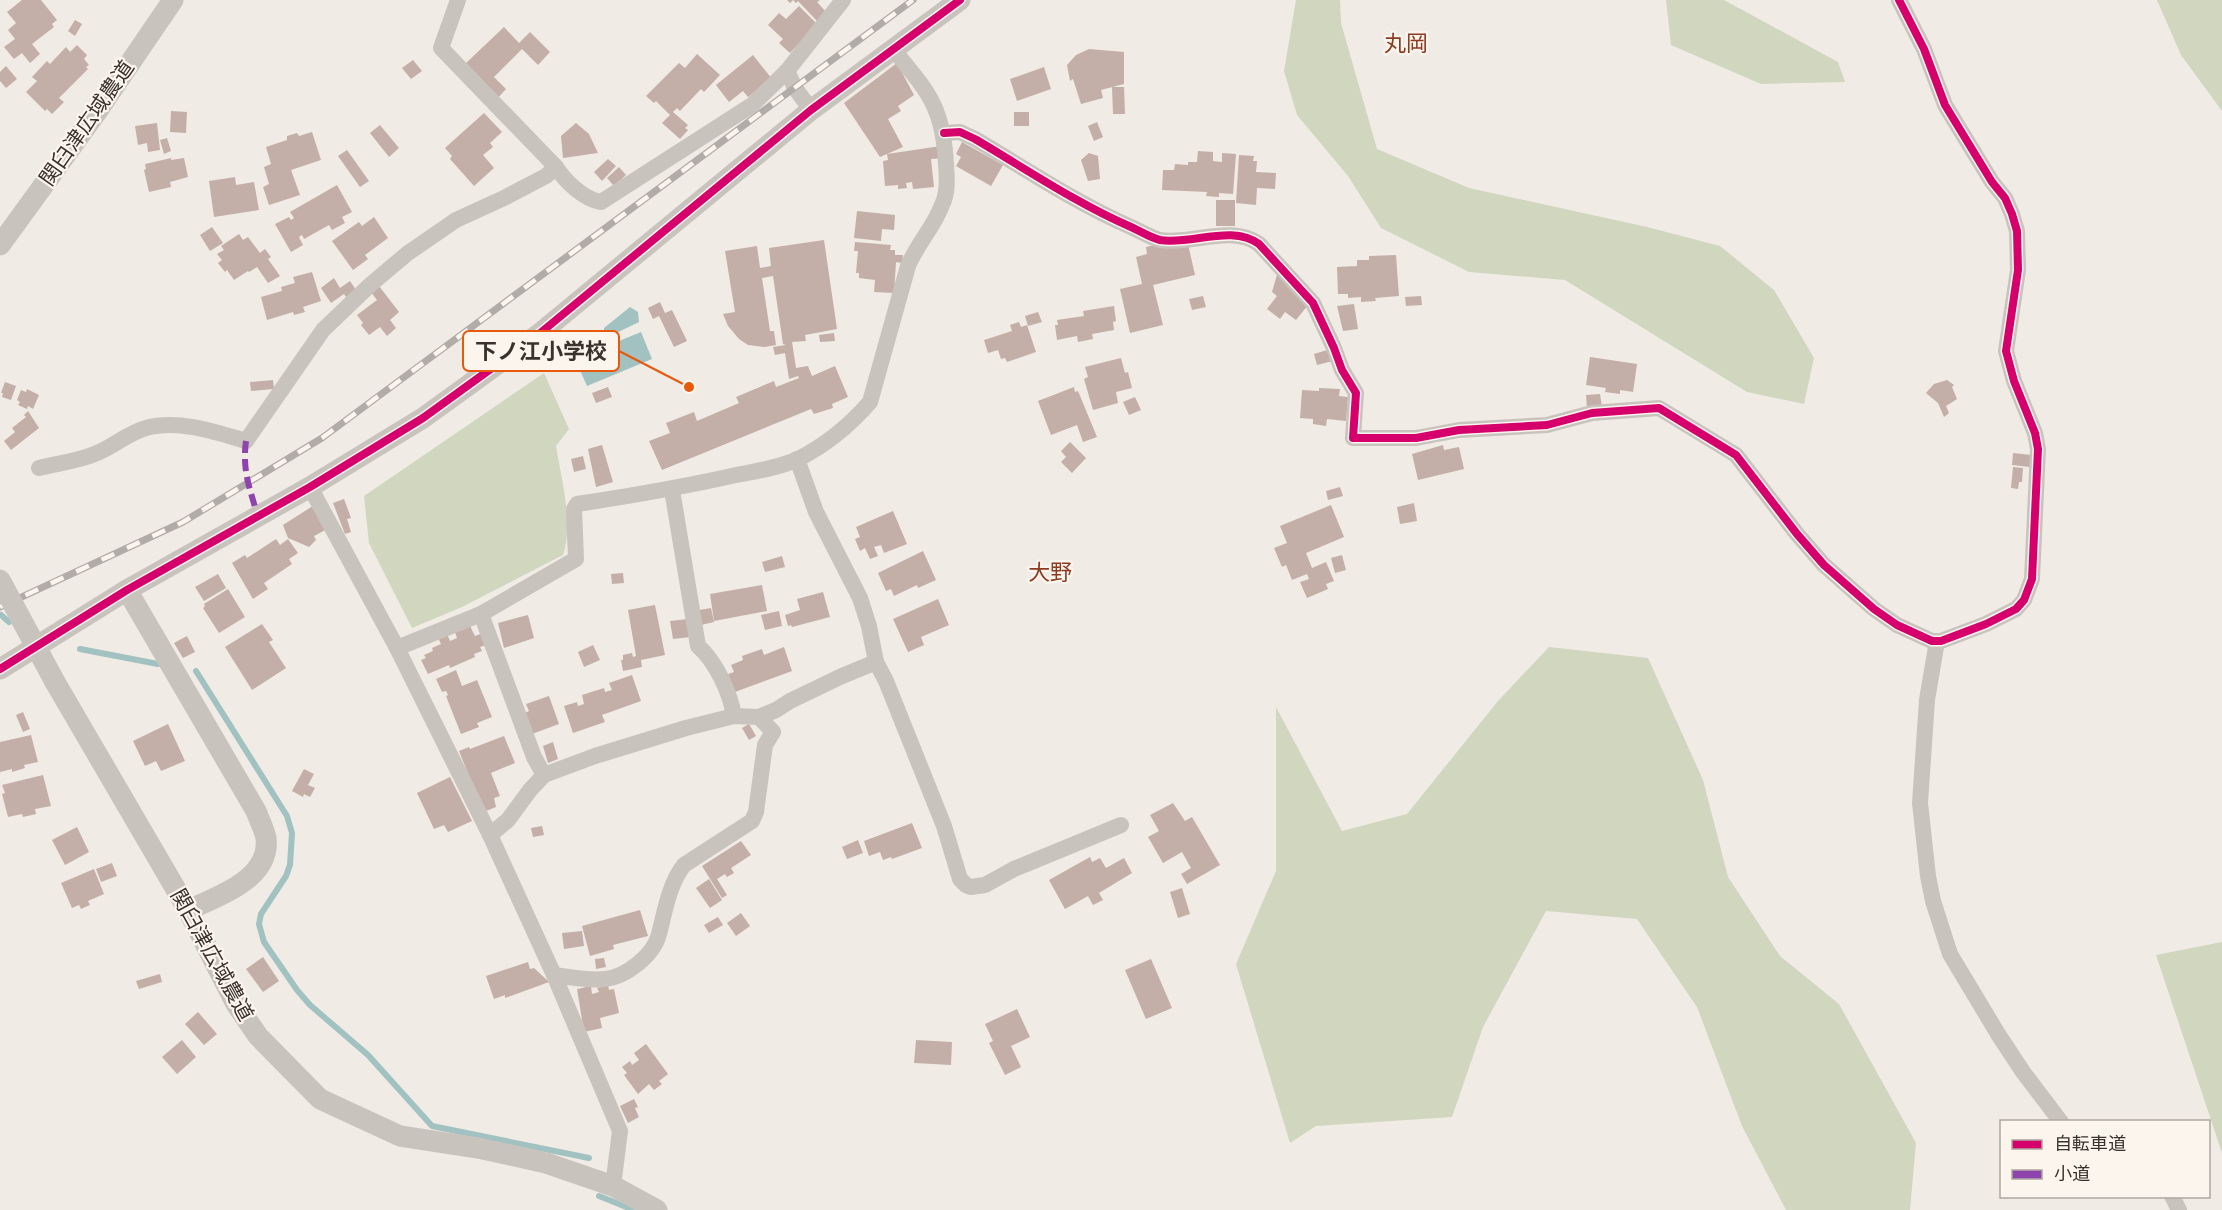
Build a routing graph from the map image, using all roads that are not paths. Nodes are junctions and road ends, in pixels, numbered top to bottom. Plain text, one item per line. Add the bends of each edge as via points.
1 (173, 0) edge
2 (458, 0) edge
3 (843, 0) edge
4 (960, 0) edge
5 (1899, 0) edge
6 (893, 49) junction
7 (787, 71) junction
8 (811, 110) junction
9 (944, 133) junction
10 (556, 167) junction
11 (0, 245) edge
12 (797, 459) junction
13 (39, 468) dead end
14 (310, 487) junction
15 (672, 490) junction
16 (0, 580) edge
17 (128, 590) junction
18 (481, 614) junction
19 (1936, 641) junction
20 (397, 648) junction
21 (876, 663) junction
22 (0, 669) edge
23 (734, 716) junction
24 (759, 717) junction
25 (544, 775) junction
26 (1121, 825) dead end
27 (489, 835) junction
28 (188, 910) junction
29 (554, 975) junction
30 (2060, 1120) edge
31 (613, 1186) junction
32 (657, 1210) edge

1 - 11 street, 関臼津広域農道
2 - 10 street via 441,48
3 - 7 street
4 - 6 street
5 - 19 street via 1924,49 1945,105 2012,214 2017,231 2018,270 2006,351 2038,449 2031,579 2024,600 2016,609 1986,624
6 - 8 street
6 - 9 street via 934,103
7 - 8 street
7 - 10 street via 752,105 601,202 573,186
8 - 14 street via 512,354 423,418
9 - 12 street via 944,200 908,266 870,402 827,441
9 - 19 street via 960,132 975,139 1103,215 1159,240 1236,235 1253,239 1319,312 1342,370 1356,393 1353,438 1416,438 1459,430 1547,425 1593,413 1659,408 1736,455 1824,565 1874,609 1897,625
10 - 13 street via 546,176 456,220 370,285 323,330 246,441 192,428 147,428 95,454
12 - 15 street
12 - 21 street via 816,512 860,598
14 - 17 street
14 - 20 street
15 - 18 street via 577,504 576,559
15 - 23 street via 698,646 731,699
16 - 28 street, 関臼津広域農道, bridge
17 - 22 street
17 - 28 street via 256,811 266,838 262,861 246,882
18 - 20 street
18 - 25 street
19 - 30 street via 1927,700 1920,803 1933,901 1950,954 2004,1044
20 - 27 street
21 - 24 street
21 - 26 street via 944,826 960,879 966,885 985,885
23 - 24 street
23 - 25 street via 606,752
24 - 29 street via 773,732 765,745 752,821 684,865 667,902 653,950 638,965 608,979
25 - 27 street via 508,820
27 - 29 street
28 - 31 street, 関臼津広域農道 via 236,1004 258,1036 320,1099 400,1136 546,1163
29 - 31 street via 620,1131
31 - 32 street, 関臼津広域農道

